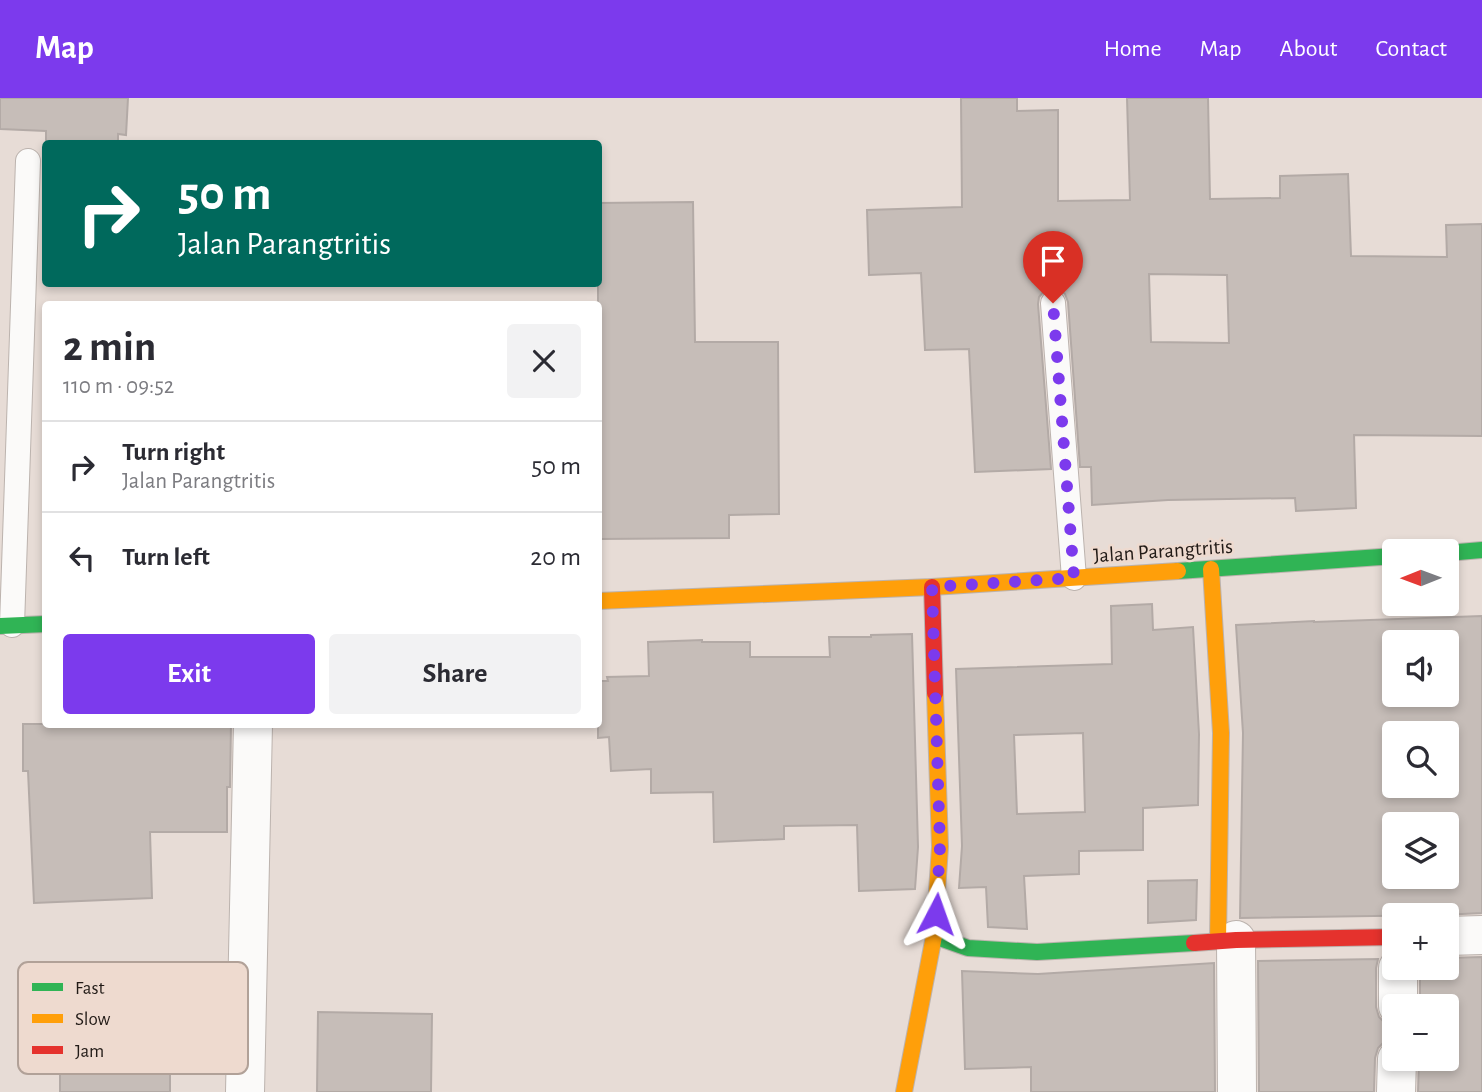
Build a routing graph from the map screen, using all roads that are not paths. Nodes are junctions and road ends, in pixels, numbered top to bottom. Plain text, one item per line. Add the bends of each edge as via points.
1 (28, 161) dead end
2 (1053, 303) dead end
3 (1482, 550) edge
4 (1460, 551) edge
5 (1382, 557) edge
6 (1211, 569) junction
7 (1074, 578) junction
8 (932, 587) junction
9 (602, 601) edge
10 (42, 624) edge
11 (6, 626) edge
12 (253, 728) edge
13 (1482, 935) edge
14 (934, 936) junction
15 (1459, 936) edge
16 (1382, 937) edge
17 (1227, 941) junction
18 (248, 962) edge
19 (1397, 1071) edge
20 (245, 1074) edge
21 (245, 1092) edge
22 (904, 1092) edge
23 (1237, 1092) edge
24 (1396, 1092) edge

1 - 11 lane
2 - 7 lane
3 - 4 street
5 - 6 street, Jalan Parangtritis
6 - 7 street, Jalan Parangtritis
6 - 17 street
7 - 8 street, Jalan Parangtritis
8 - 9 street, Jalan Parangtritis
8 - 14 street via 940,847
10 - 11 street
12 - 18 street
13 - 15 street
14 - 17 street via 968,948 1038,952
14 - 22 street
16 - 17 street
17 - 23 street
19 - 24 street
20 - 21 street

